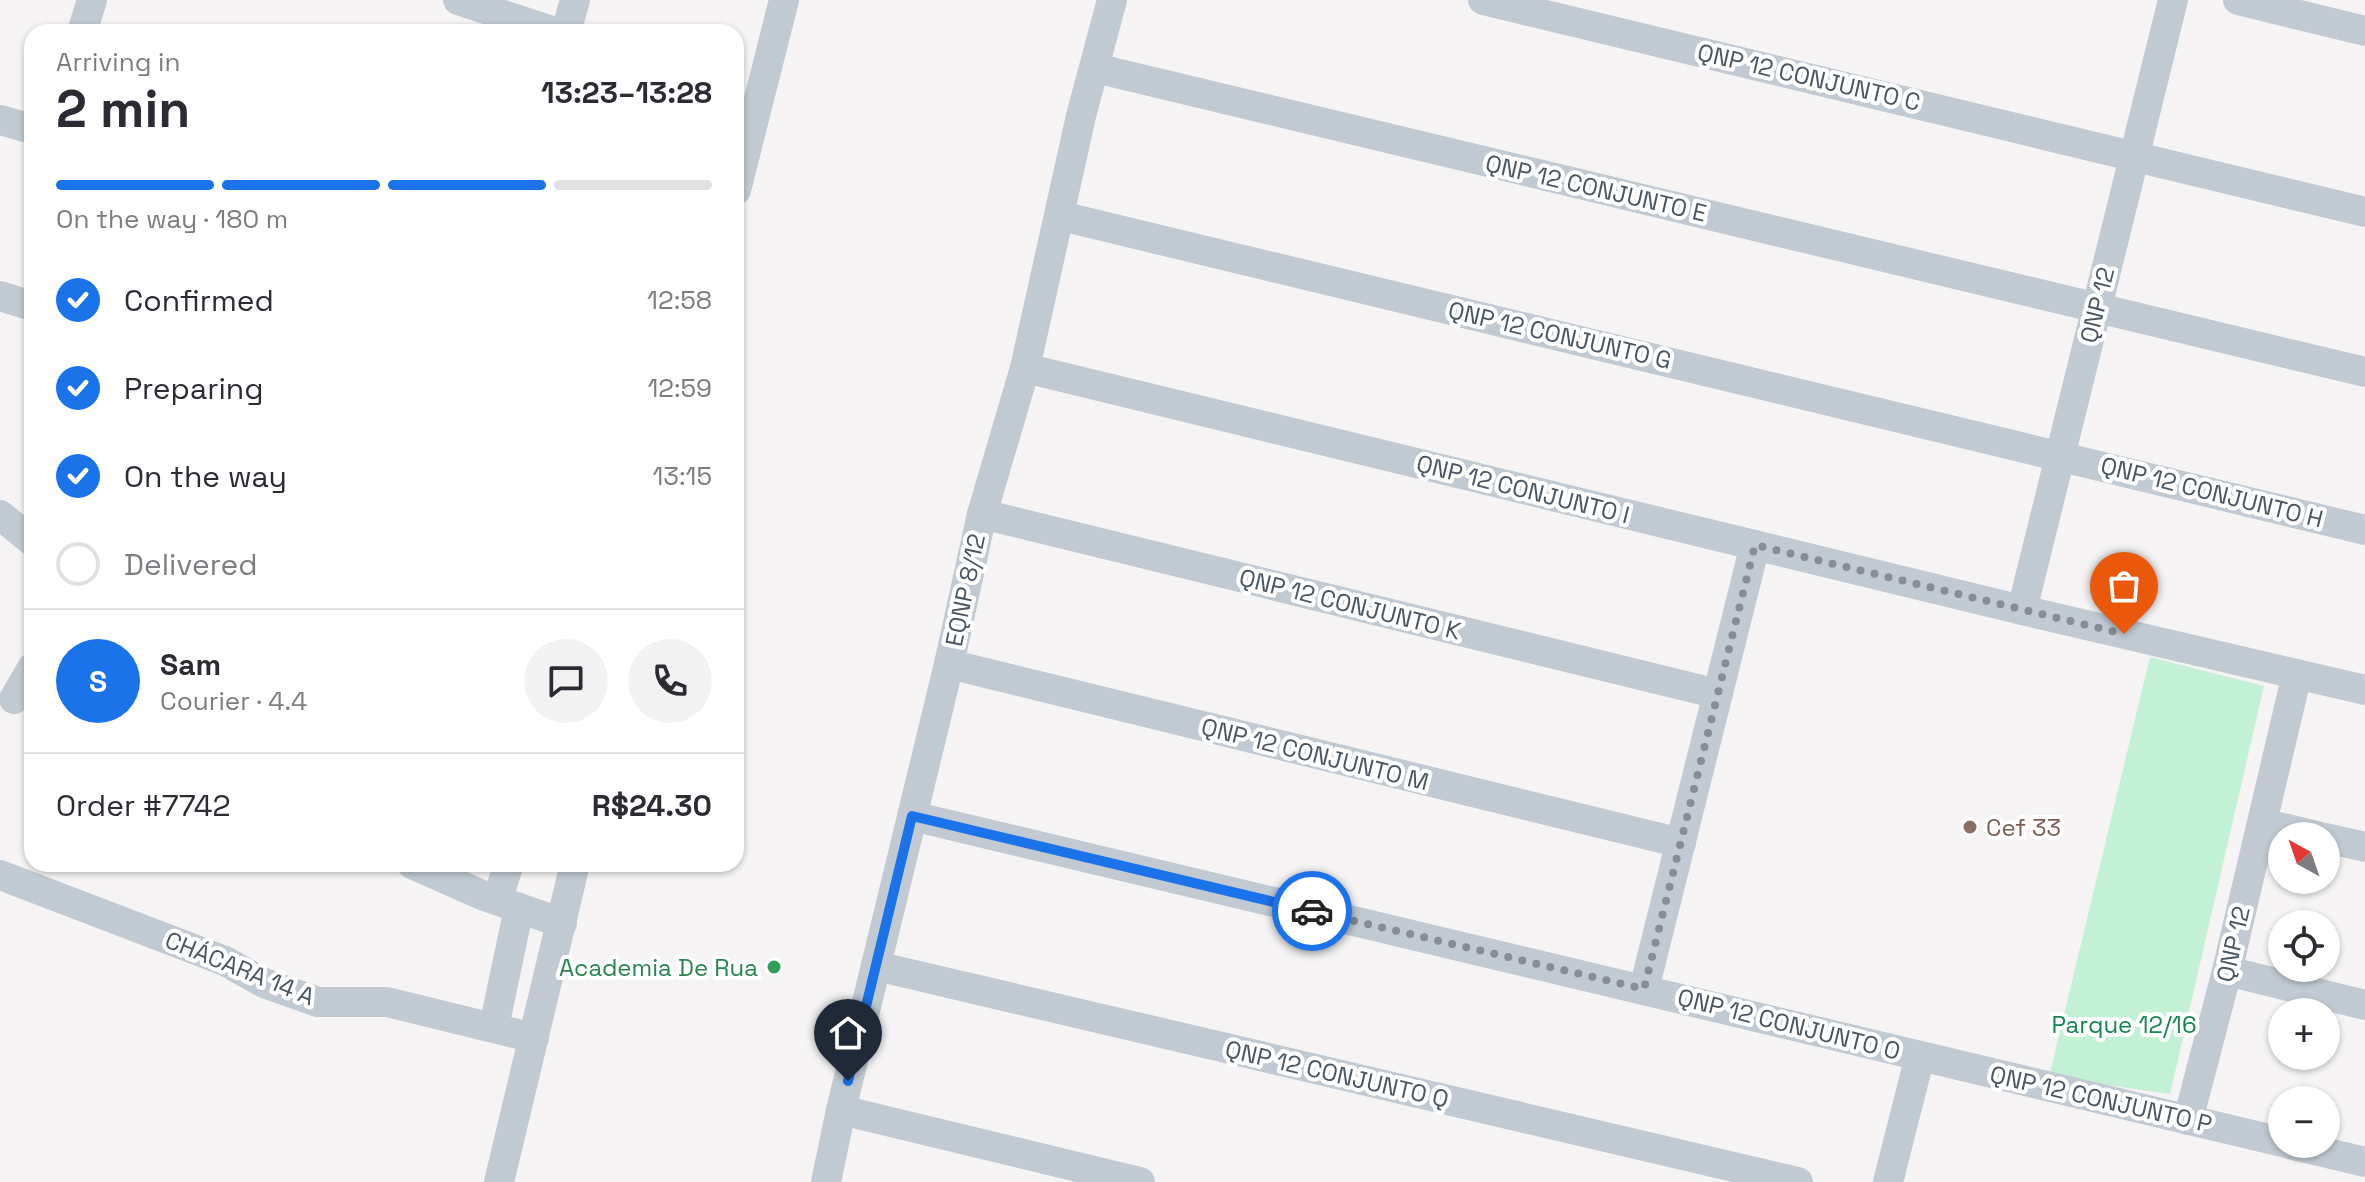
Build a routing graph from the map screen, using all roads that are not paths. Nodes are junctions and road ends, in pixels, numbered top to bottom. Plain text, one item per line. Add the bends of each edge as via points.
1 (458, 0) edge
2 (575, 0) edge
3 (784, 0) edge
4 (1112, 0) edge
5 (1483, 0) edge
6 (2173, 0) edge
7 (2238, 0) edge
8 (531, 24) edge
9 (568, 24) edge
10 (2365, 31) edge
11 (1095, 68) junction
12 (748, 91) edge
13 (0, 120) edge
14 (744, 124) edge
15 (24, 127) edge
16 (2135, 155) junction
17 (2365, 212) edge
18 (1061, 216) junction
19 (0, 296) edge
20 (24, 304) edge
21 (2096, 308) junction
22 (1025, 368) junction
23 (2365, 372) edge
24 (2060, 455) junction
25 (982, 514) junction
26 (0, 515) edge
27 (2365, 530) edge
28 (24, 534) edge
29 (1755, 545) junction
30 (2022, 610) junction
31 (949, 664) junction
32 (2297, 674) junction
33 (24, 682) edge
34 (2365, 690) edge
35 (1718, 694) junction
36 (14, 699) dead end
37 (912, 816) junction
38 (2262, 823) junction
39 (2268, 824) edge
40 (2340, 841) edge
41 (1681, 843) junction
42 (2365, 847) edge
43 (431, 872) edge
44 (509, 872) edge
45 (573, 872) edge
46 (0, 875) edge
47 (508, 904) junction
48 (562, 923) junction
49 (876, 966) junction
50 (2227, 971) junction
51 (1644, 989) junction
52 (2365, 1005) edge
53 (494, 1027) junction
54 (534, 1038) junction
55 (1920, 1056) junction
56 (841, 1110) junction
57 (2188, 1120) junction
58 (2268, 1139) edge
59 (2340, 1156) edge
60 (2365, 1162) edge
61 (499, 1182) edge
62 (826, 1182) edge
63 (1140, 1182) edge
64 (1798, 1182) edge
65 (1888, 1182) edge

1 - 8 street
2 - 9 street
3 - 12 street
4 - 11 street, EQNP 8/12
5 - 16 street, QNP 12 CONJUNTO C
6 - 16 street, QNP 12
7 - 10 street
11 - 18 street, EQNP 8/12
11 - 21 street, QNP 12 CONJUNTO E
12 - 14 street
13 - 15 street
16 - 17 street, QNP 12 CONJUNTO C
16 - 21 street, QNP 12
18 - 22 street, EQNP 8/12
18 - 24 street, QNP 12 CONJUNTO G
19 - 20 street
21 - 23 street, QNP 12 CONJUNTO E
21 - 24 street, QNP 12
22 - 25 street, EQNP 8/12
22 - 29 street, QNP 12 CONJUNTO I
24 - 27 street, QNP 12 CONJUNTO H
24 - 30 street, QNP 12
25 - 31 street, EQNP 8/12
25 - 35 street, QNP 12 CONJUNTO K
26 - 28 street
29 - 30 street, QNP 12 CONJUNTO I
29 - 35 street
30 - 32 street, QNP 12 CONJUNTO I
31 - 37 street, EQNP 8/12
31 - 41 street, QNP 12 CONJUNTO M
32 - 34 street, QNP 12 CONJUNTO I
32 - 38 street, QNP 12
33 - 36 street
35 - 41 street
37 - 49 street, EQNP 8/12
37 - 51 street, QNP 12 CONJUNTO O
38 - 39 street
38 - 50 street, QNP 12
40 - 42 street
41 - 51 street
43 - 47 street
44 - 47 street
45 - 48 street
46 - 53 street, CHÁCARA 14 A via 318,1002 387,1002
47 - 48 street
47 - 53 street
48 - 54 street
49 - 56 street, EQNP 8/12
49 - 64 street, QNP 12 CONJUNTO Q
50 - 52 street
50 - 57 street, QNP 12
51 - 55 street, QNP 12 CONJUNTO O
53 - 54 street, CHÁCARA 14 A
54 - 61 street
55 - 57 street, QNP 12 CONJUNTO P
55 - 65 street
56 - 62 street, EQNP 8/12
56 - 63 street
57 - 58 street, QNP 12 CONJUNTO P
59 - 60 street

